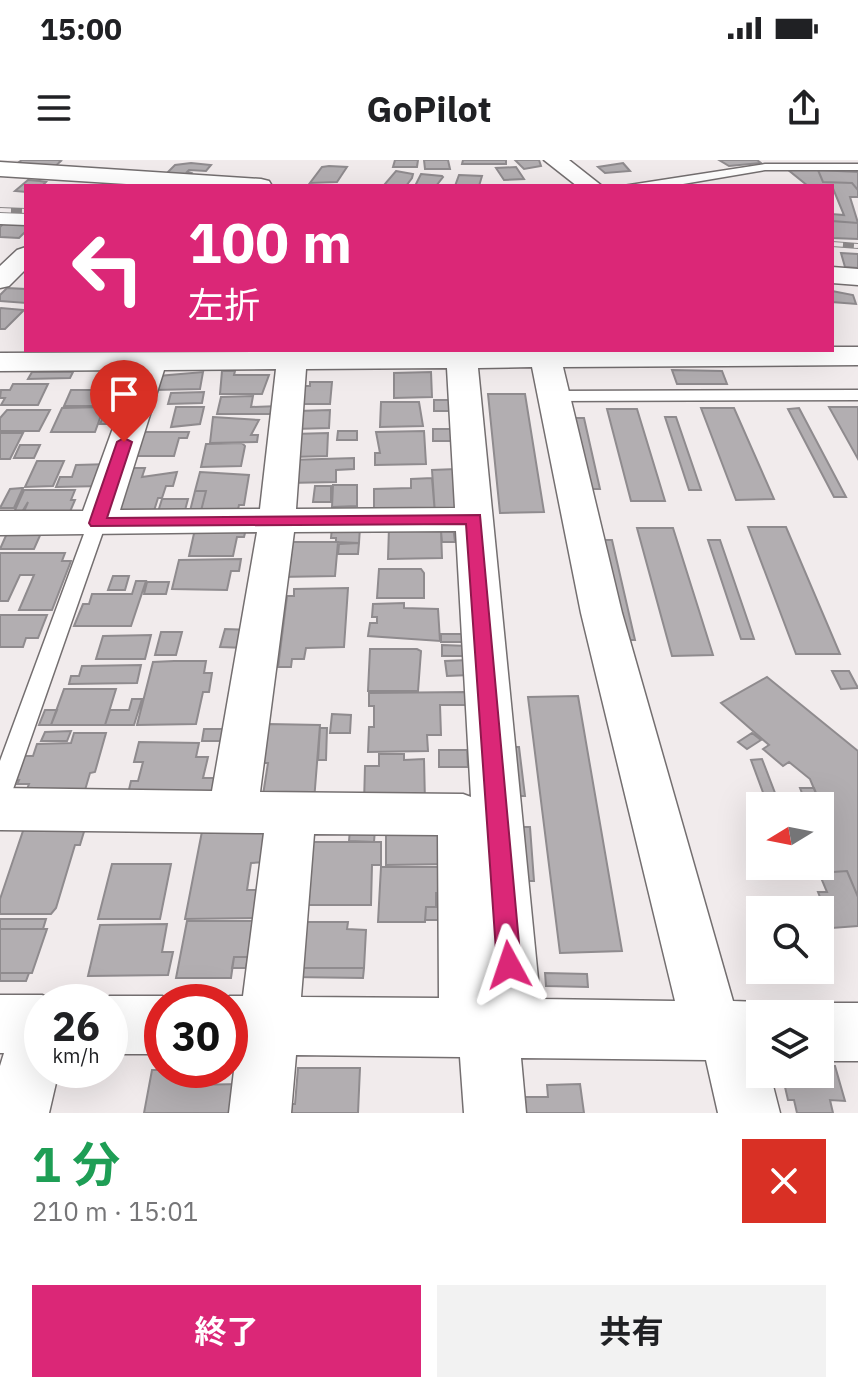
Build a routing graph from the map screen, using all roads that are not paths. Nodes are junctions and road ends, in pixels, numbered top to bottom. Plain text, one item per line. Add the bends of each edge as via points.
1 (555, 160) edge
2 (858, 167) edge
3 (0, 169) edge
4 (230, 184) edge
5 (588, 184) edge
6 (650, 184) edge
7 (0, 217) edge
8 (24, 218) edge
9 (24, 257) edge
10 (834, 275) edge
11 (858, 277) edge
12 (0, 280) edge
13 (334, 354) edge
14 (621, 354) edge
15 (849, 355) edge
16 (142, 357) edge
17 (462, 359) junction
18 (292, 360) junction
19 (3, 368) edge
20 (550, 378) junction
21 (858, 395) edge
22 (474, 519) junction
23 (277, 521) junction
24 (0, 523) edge
25 (97, 523) junction
26 (0, 792) edge
27 (0, 809) edge
28 (233, 811) junction
29 (291, 812) junction
30 (249, 1025) edge
31 (490, 1028) junction
32 (734, 1031) edge
33 (834, 1032) edge
34 (858, 1032) edge
35 (24, 1060) edge
36 (18, 1113) edge
37 (260, 1113) edge
38 (495, 1113) edge
39 (749, 1113) edge

1 - 5 street
2 - 6 lane via 765,167
3 - 4 street
7 - 8 street
9 - 12 street
10 - 11 street
13 - 17 street
13 - 18 street
14 - 15 street
14 - 20 street
16 - 18 street
16 - 19 street
16 - 25 street
17 - 20 street
17 - 22 street
18 - 23 street
20 - 21 lane
20 - 32 street via 619,686
22 - 23 street
22 - 31 street
23 - 25 street
23 - 28 street
24 - 25 street
25 - 26 lane
27 - 28 street
28 - 29 street
29 - 30 street
29 - 31 street via 463,815
30 - 31 street
30 - 37 street
31 - 32 street
31 - 38 street
32 - 39 street
33 - 34 street
35 - 36 street

